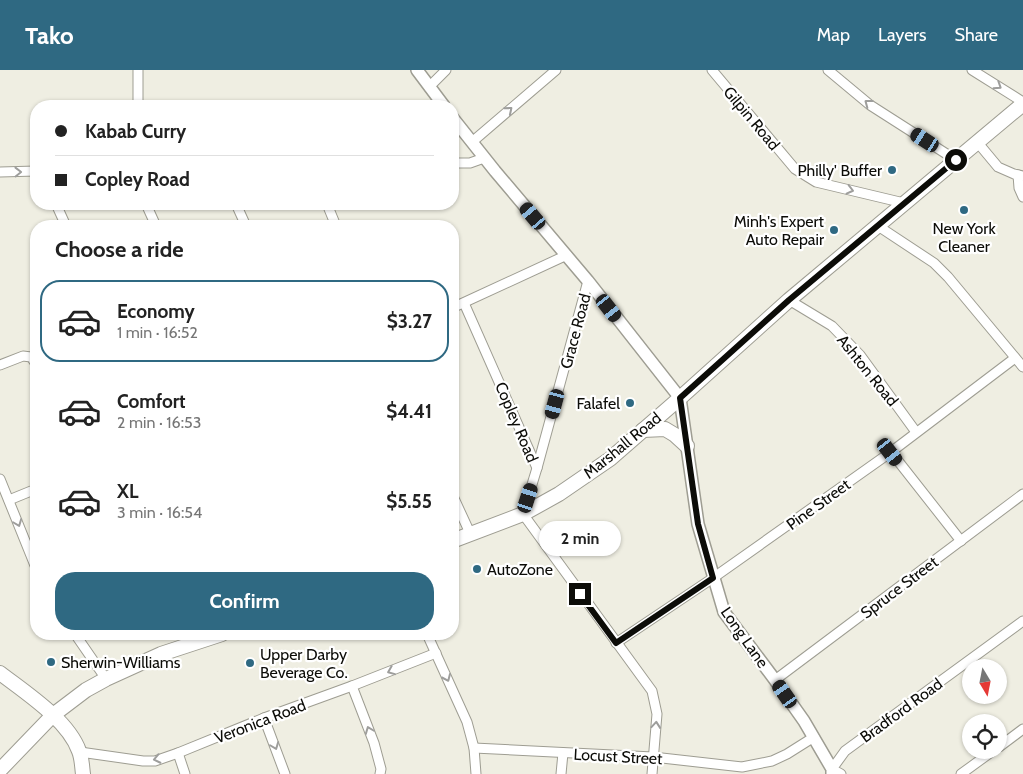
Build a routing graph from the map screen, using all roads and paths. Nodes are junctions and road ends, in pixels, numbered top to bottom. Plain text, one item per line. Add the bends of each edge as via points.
1 (138, 70) edge
2 (417, 70) edge
3 (446, 70) edge
4 (556, 70) edge
5 (712, 70) edge
6 (828, 70) edge
7 (972, 70) edge
8 (430, 87) junction
9 (138, 100) edge
10 (440, 100) edge
11 (1023, 103) edge
12 (459, 126) edge
13 (472, 142) junction
14 (978, 143) junction
15 (484, 158) junction
16 (956, 160) junction
17 (459, 163) edge
18 (0, 172) edge
19 (30, 172) edge
20 (1020, 176) edge
21 (1023, 197) edge
22 (904, 203) junction
23 (878, 226) junction
24 (567, 255) junction
25 (588, 281) junction
26 (789, 300) junction
27 (464, 303) junction
28 (459, 305) edge
29 (30, 358) edge
30 (1015, 358) junction
31 (0, 365) edge
32 (1023, 367) edge
33 (680, 398) junction
34 (643, 430) junction
35 (916, 432) junction
36 (687, 446) junction
37 (890, 452) junction
38 (537, 468) junction
39 (0, 479) edge
40 (30, 491) edge
41 (1023, 494) edge
42 (9, 500) junction
43 (459, 509) edge
44 (523, 514) junction
45 (470, 533) junction
46 (459, 538) edge
47 (960, 540) junction
48 (30, 553) edge
49 (713, 578) junction
50 (1023, 621) edge
51 (79, 640) edge
52 (204, 640) edge
53 (430, 640) edge
54 (616, 643) junction
55 (436, 653) junction
56 (0, 673) edge
57 (106, 679) junction
58 (775, 680) junction
59 (352, 686) junction
60 (53, 715) junction
61 (264, 718) junction
62 (1023, 729) edge
63 (814, 737) junction
64 (1007, 741) edge
65 (474, 748) junction
66 (80, 752) junction
67 (178, 753) junction
68 (563, 753) junction
69 (653, 757) junction
70 (982, 759) edge
71 (0, 770) edge
72 (742, 770) edge
73 (835, 772) edge
74 (83, 774) edge
75 (185, 774) edge
76 (285, 774) edge
77 (380, 774) edge
78 (476, 774) edge
79 (561, 774) edge
80 (652, 774) edge
81 (961, 774) edge

1 - 9 street
2 - 8 street
3 - 8 street
13 -> 4 street
5 -> 22 street, Gilpin Road via 795,169 816,182
16 -> 6 street via 870,105
7 -> 11 street
8 - 10 street
11 - 14 main road, Marshall Road
12 - 13 street, Long Lane
13 - 15 street, Long Lane
14 - 16 main road, Marshall Road
14 - 20 street via 998,168
15 - 17 street
15 - 24 street, Long Lane
16 - 22 main road, Marshall Road
18 -> 19 street
20 - 21 street via 1019,188
22 - 23 main road, Marshall Road
23 - 26 main road, Marshall Road
23 - 30 street via 934,263
24 - 25 street, Long Lane
24 - 27 street
25 - 33 street, Long Lane
25 - 38 street, Grace Road
26 - 33 main road, Marshall Road
26 - 35 street, Ashton Road via 832,326 860,355
27 - 28 street
27 - 38 street, Copley Road
29 - 31 street via 24,356
30 - 32 street
30 - 35 street, Pine Street
33 - 34 main road, Marshall Road
33 - 36 street, Long Lane
34 - 36 main road via 665,429
34 - 44 main road, Marshall Road via 610,459 560,494
35 - 37 street, Pine Street
36 - 49 street, Long Lane via 698,524
37 - 47 street
37 - 49 street, Pine Street
38 - 44 street, Copley Road
39 - 42 street
40 - 42 street
41 - 47 street, Spruce Street
42 -> 48 street
43 - 45 street
44 - 45 main road, Marshall Road
44 - 54 street
45 - 46 main road, Marshall Road
47 - 58 street, Spruce Street
49 - 54 street, Pine Street
49 - 58 street, Long Lane via 724,612
50 - 73 street, Bradford Road via 845,751
51 - 57 street
52 - 57 main road via 161,654
53 - 55 street
69 -> 54 street via 657,714 652,691
55 -> 59 street, Veronica Road
55 -> 65 street via 467,722
56 - 60 main road
57 - 60 main road
58 - 63 street, Long Lane
59 - 61 street, Veronica Road
77 -> 59 street via 374,743
60 - 66 main road via 70,733
60 - 71 main road
61 - 67 street, Veronica Road
61 -> 76 street
62 - 64 street
63 - 72 street, Locust Street via 772,761
63 - 73 street, Long Lane
65 - 68 street, Locust Street
65 - 78 street
67 -> 66 street, Veronica Road via 155,761 143,761
66 - 74 main road
67 - 75 street
68 - 69 street, Locust Street
68 - 79 street
69 - 72 street, Locust Street
69 - 80 street
70 - 81 street

